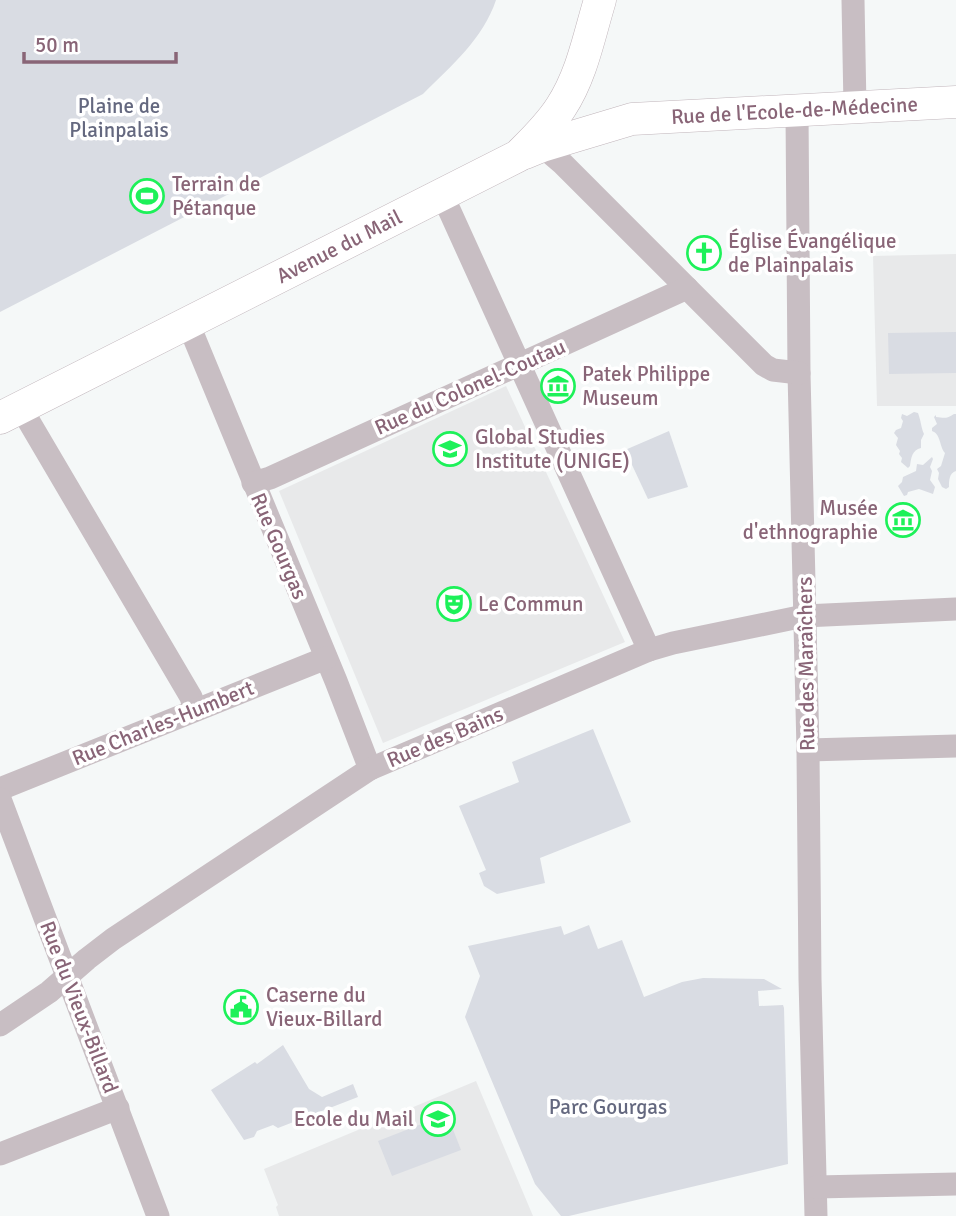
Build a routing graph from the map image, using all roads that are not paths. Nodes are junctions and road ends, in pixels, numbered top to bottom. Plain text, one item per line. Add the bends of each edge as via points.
1 (600, 0) edge
2 (853, 0) edge
3 (576, 80) junction
4 (956, 102) edge
5 (855, 107) junction
6 (797, 112) junction
7 (632, 119) junction
8 (530, 151) junction
9 (442, 194) junction
10 (687, 288) junction
11 (188, 323) junction
12 (519, 365) junction
13 (799, 373) junction
14 (11, 413) edge
15 (253, 483) junction
16 (956, 609) edge
17 (804, 616) junction
18 (649, 650) junction
19 (326, 658) junction
20 (195, 710) junction
21 (956, 746) edge
22 (808, 750) junction
23 (370, 769) junction
24 (0, 789) edge
25 (0, 799) edge
26 (68, 976) junction
27 (0, 1025) edge
28 (118, 1108) junction
29 (0, 1154) edge
30 (956, 1184) edge
31 (816, 1187) junction
32 (158, 1216) edge
33 (816, 1216) edge

1 - 3 main road, Avenue du Mail
2 - 5 street
3 - 7 main road via 594,104 607,113
3 - 8 main road, Avenue du Mail
4 - 5 main road, Rue de l'Ecole-de-Médecine
5 - 6 main road, Rue de l'Ecole-de-Médecine
6 - 7 main road, Rue de l'Ecole-de-Médecine
6 - 13 street, Rue des Maraîchers
7 - 8 main road
8 - 9 main road, Avenue du Mail
8 - 10 street via 563,164
9 - 11 main road, Avenue du Mail
9 - 12 street
10 - 12 street, Rue du Colonel-Coutau
10 - 13 street via 764,365
11 - 14 main road, Avenue du Mail
11 - 15 street, Rue Gourgas
12 - 15 street, Rue du Colonel-Coutau
12 - 18 street
13 - 17 street, Rue des Maraîchers
14 - 20 street
15 - 19 street, Rue Gourgas
16 - 17 street, Rue des Bains
17 - 18 street, Rue des Bains
17 - 22 street, Rue des Maraîchers
18 - 23 street, Rue des Bains
19 - 20 street, Rue Charles-Humbert
19 - 23 street, Rue Gourgas
20 - 24 street, Rue Charles-Humbert
21 - 22 street
22 - 31 street, Rue des Maraîchers
23 - 26 street, Rue des Bains via 113,939
25 - 26 street, Rue du Vieux-Billard
26 - 27 street, Rue des Bains
26 - 28 street, Rue du Vieux-Billard
28 - 29 street
28 - 32 street, Rue du Vieux-Billard
30 - 31 street
31 - 33 street, Rue des Maraîchers

